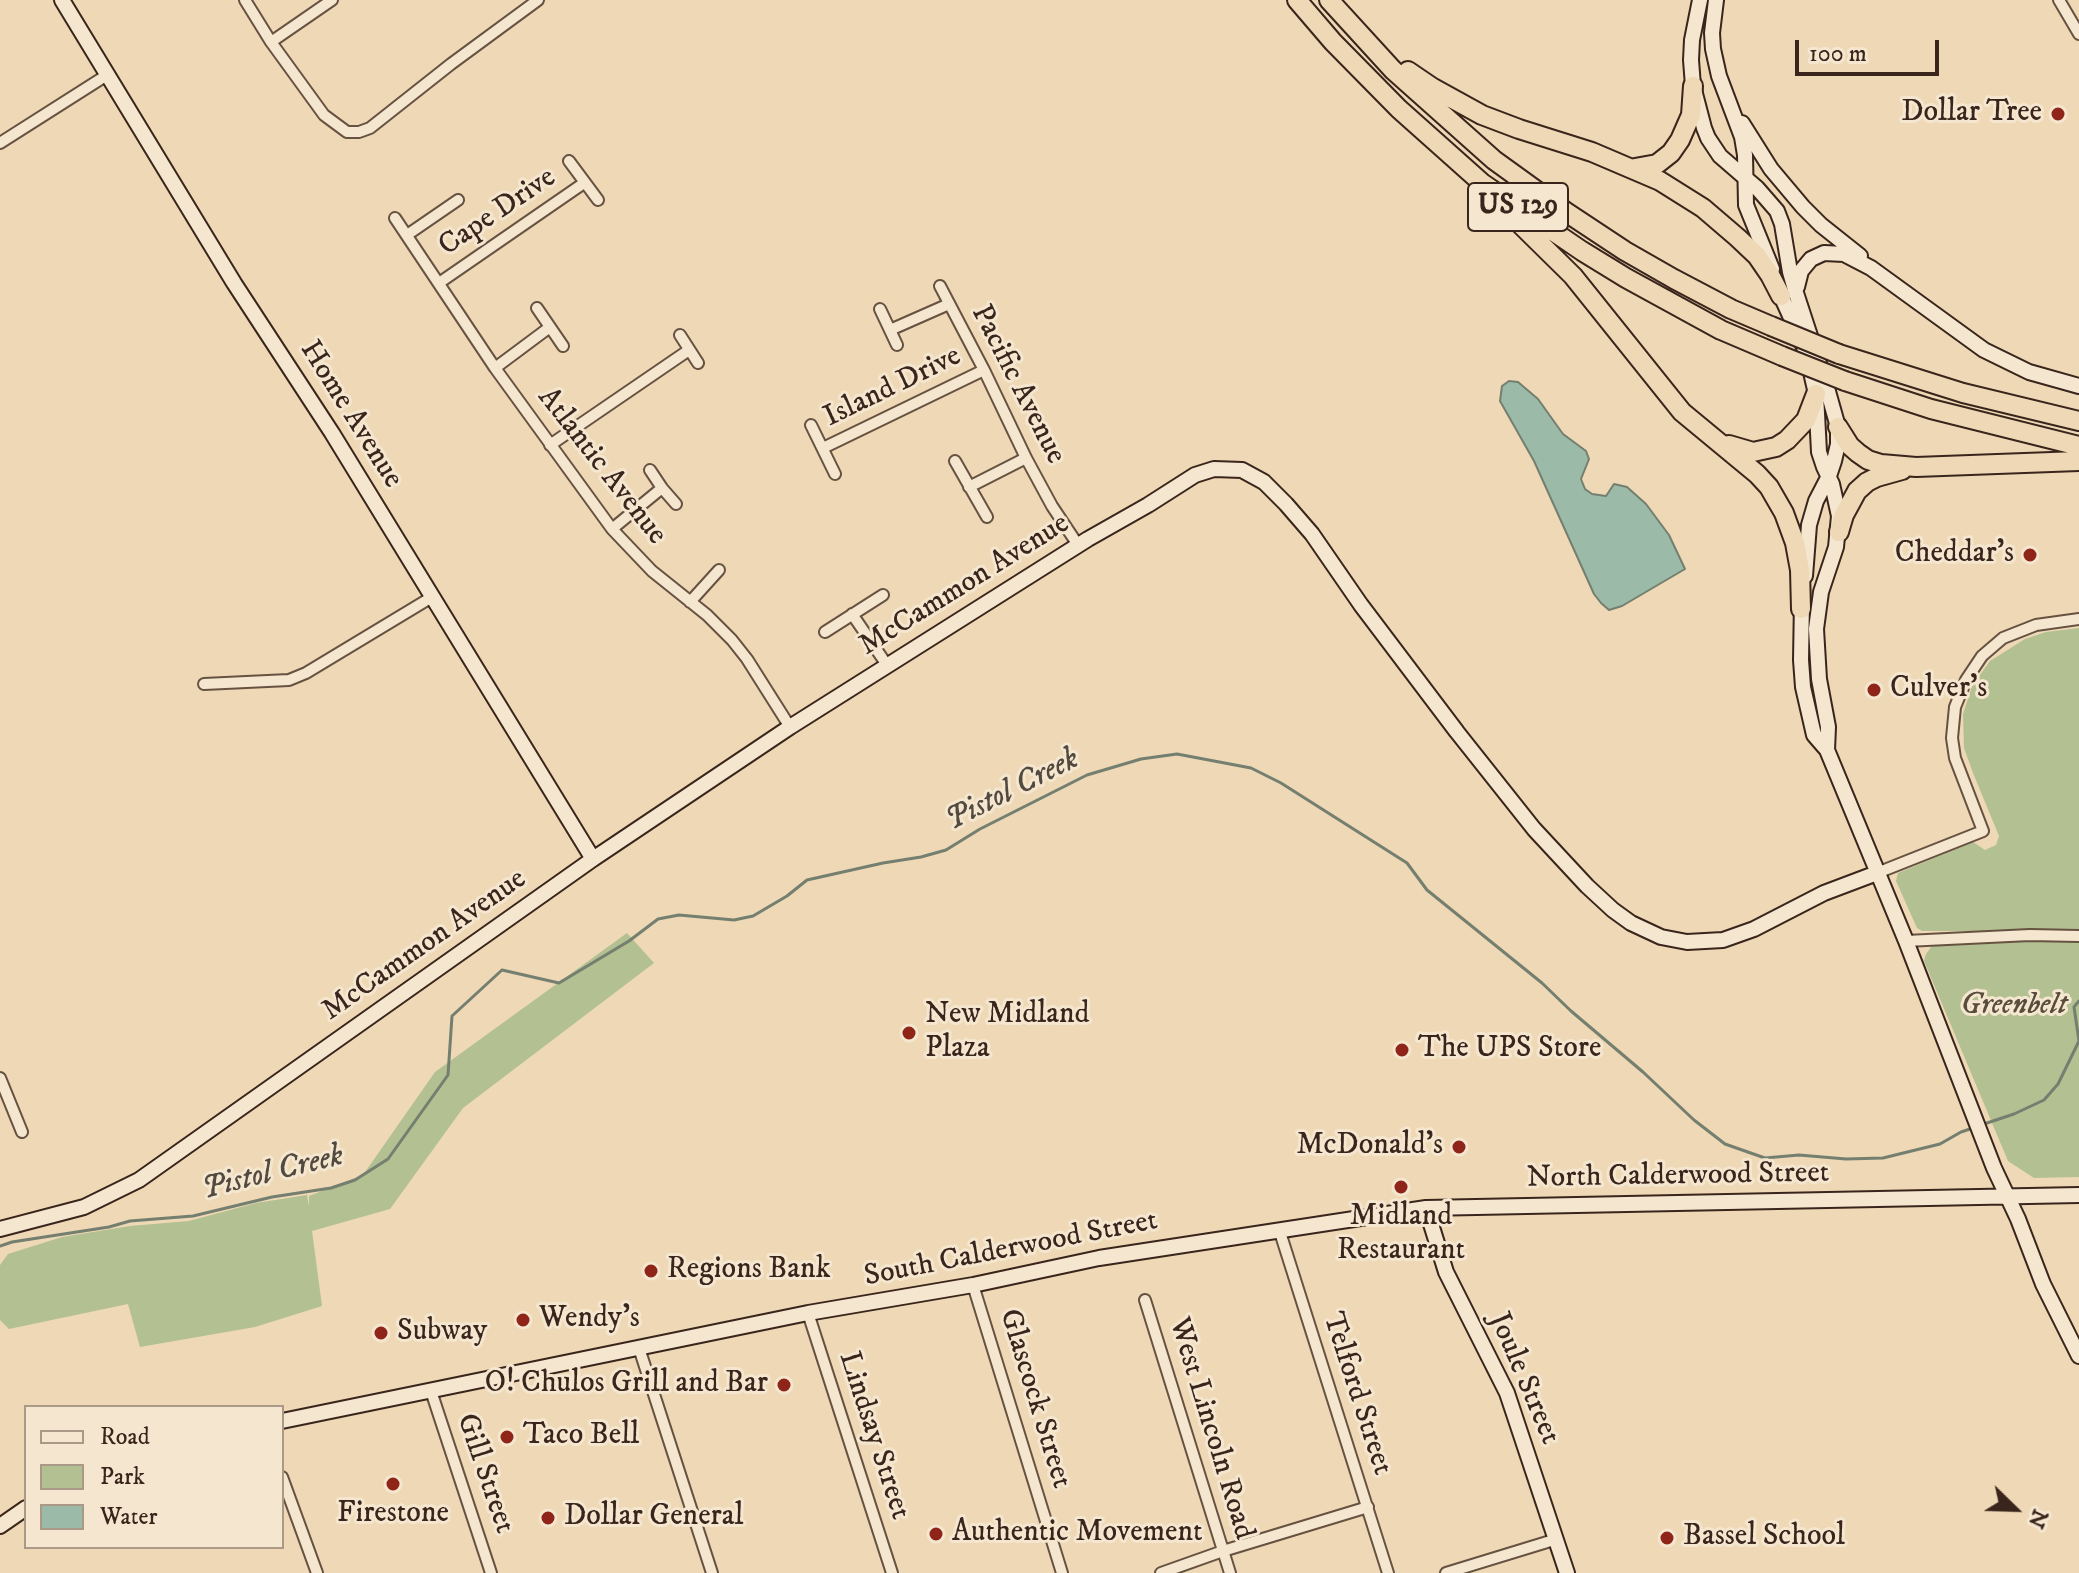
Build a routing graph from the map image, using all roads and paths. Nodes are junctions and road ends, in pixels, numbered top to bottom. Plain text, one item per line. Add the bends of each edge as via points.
1 (62, 0) edge
2 (245, 0) edge
3 (332, 0) edge
4 (538, 0) edge
5 (1297, 0) edge
6 (1329, 0) edge
7 (1700, 0) edge
8 (1716, 0) edge
9 (2059, 0) edge
10 (1353, 29) junction
11 (2079, 34) edge
12 (271, 42) junction
13 (107, 75) junction
14 (1693, 86) junction
15 (1730, 102) junction
16 (0, 143) edge
17 (569, 161) dead end
18 (1634, 169) junction
19 (1746, 178) junction
20 (584, 183) junction
21 (1482, 183) junction
22 (458, 200) dead end
23 (598, 200) dead end
24 (395, 218) dead end
25 (407, 235) junction
26 (1871, 268) junction
27 (439, 283) junction
28 (940, 286) dead end
29 (1788, 294) junction
30 (949, 304) junction
31 (537, 308) dead end
32 (880, 309) dead end
33 (550, 327) junction
34 (890, 330) junction
35 (680, 335) dead end
36 (897, 345) dead end
37 (563, 346) dead end
38 (689, 350) junction
39 (698, 363) dead end
40 (495, 368) junction
41 (984, 370) junction
42 (2079, 386) edge
43 (1816, 394) junction
44 (2079, 421) edge
45 (811, 425) dead end
46 (1838, 427) junction
47 (1705, 433) junction
48 (550, 445) junction
49 (2079, 446) edge
50 (823, 448) junction
51 (1026, 458) junction
52 (955, 461) dead end
53 (2079, 461) edge
54 (1916, 467) junction
55 (650, 470) dead end
56 (835, 474) dead end
57 (1829, 476) junction
58 (969, 487) junction
59 (662, 488) junction
60 (676, 504) dead end
61 (987, 517) dead end
62 (612, 529) junction
63 (1839, 532) junction
64 (1078, 545) junction
65 (719, 570) dead end
66 (883, 595) dead end
67 (432, 597) junction
68 (690, 602) junction
69 (1801, 609) junction
70 (852, 614) junction
71 (2079, 619) edge
72 (825, 632) dead end
73 (887, 665) junction
74 (204, 684) dead end
75 (790, 727) junction
76 (1827, 750) junction
77 (593, 859) junction
78 (1877, 873) junction
79 (2079, 936) edge
80 (1906, 941) junction
81 (0, 1078) edge
82 (22, 1132) dead end
83 (2006, 1195) junction
84 (2079, 1195) edge
85 (1426, 1208) junction
86 (0, 1229) edge
87 (1279, 1229) junction
88 (973, 1285) junction
89 (1145, 1300) dead end
90 (808, 1313) junction
91 (639, 1348) junction
92 (2079, 1356) edge
93 (431, 1391) junction
94 (284, 1421) edge
95 (284, 1482) edge
96 (1368, 1507) junction
97 (21, 1512) edge
98 (0, 1526) edge
99 (1557, 1539) junction
100 (1223, 1551) junction
101 (317, 1573) edge
102 (491, 1573) edge
103 (712, 1573) edge
104 (892, 1573) edge
105 (1062, 1573) edge
106 (1161, 1573) edge
107 (1230, 1573) edge
108 (1388, 1573) edge
109 (1446, 1573) edge
110 (1567, 1573) edge

1 - 13 main road, Home Avenue
2 - 12 street
3 - 12 street
4 - 12 street via 359,132 347,132 324,115
5 - 21 highway, US 129 via 1389,99
6 - 10 highway, US 129
7 - 14 main road via 1692,40
8 - 15 main road via 1713,49
9 - 11 street
10 - 18 highway via 1410,73 1482,115
10 - 44 highway, US 129, bridge via 1494,160 1674,279 1839,354 1963,393
13 - 16 street
13 - 67 main road, Home Avenue
14 - 18 highway via 1688,125 1671,153 1657,164
14 - 19 main road via 1708,138 1727,164
15 - 19 main road via 1742,137
15 - 26 main road via 1759,152 1803,207
17 - 20 street
18 - 29 highway via 1678,191 1719,221
19 - 29 main road via 1749,216
19 - 29 main road via 1770,201 1782,224
20 - 23 street
20 - 27 street, Cape Drive
21 - 47 highway via 1573,276 1663,391
21 - 49 highway, US 129, bridge via 1582,251 1721,330 1845,381 1931,409
22 - 25 street
24 - 25 street, Atlantic Avenue
25 - 27 street, Atlantic Avenue
26 - 29 main road via 1844,254 1819,255 1806,263
26 - 42 main road via 1984,350 2029,372
27 - 40 street, Atlantic Avenue
28 - 30 street, Pacific Avenue
29 - 43 main road
29 - 46 main road via 1820,363
30 - 34 street
30 - 41 street, Pacific Avenue
31 - 33 street
32 - 34 street
33 - 37 street
33 - 40 street
34 - 36 street
35 - 38 street
38 - 39 street
38 - 48 street
40 - 48 street, Atlantic Avenue
41 - 50 street, Island Drive
41 - 51 street, Pacific Avenue
43 - 47 highway via 1800,428 1776,447 1746,451
43 - 57 main road via 1819,452
45 - 50 street, Island Drive
46 - 54 highway via 1868,460
46 - 57 main road
47 - 69 highway via 1757,474 1777,500 1795,543
48 - 62 street, Atlantic Avenue
50 - 56 street, Island Drive
51 - 58 street
51 - 64 street, Pacific Avenue
52 - 58 street
53 - 54 highway
54 - 63 highway via 1867,482 1851,501
55 - 59 street
57 - 63 main road
57 - 69 main road via 1809,525
58 - 61 street
59 - 60 street
59 - 62 street
62 - 68 street, Atlantic Avenue
63 - 76 main road via 1816,629
64 - 73 main road, McCammon Avenue
64 - 78 main road, McCammon Avenue via 1195,475 1242,470 1264,482 1312,534 1534,829 1587,886 1642,929 1687,942 1723,940
65 - 68 street
66 - 70 street
67 - 74 street via 289,680
67 - 77 main road, Home Avenue
68 - 75 street, Atlantic Avenue via 747,659
69 - 76 main road via 1803,687 1814,735
70 - 72 street
70 - 73 street
71 - 78 street via 2036,625 2003,638 1966,680 1955,707 1952,738 1983,831
73 - 75 main road, McCammon Avenue
75 - 77 main road, McCammon Avenue
76 - 78 main road
77 - 86 main road, McCammon Avenue via 139,1180 84,1207
78 - 80 main road
79 - 80 street
80 - 83 main road
81 - 82 street
83 - 84 main road, North Calderwood Street
83 - 85 main road, North Calderwood Street
83 - 92 main road
85 - 87 main road, North Calderwood Street
85 - 99 main road, Joule Street via 1446,1272 1507,1393
87 - 88 main road, South Calderwood Street
87 - 96 street, Telford Street
88 - 90 main road, South Calderwood Street
88 - 105 street, Glascock Street
89 - 100 street, West Lincoln Road
90 - 91 main road, South Calderwood Street
90 - 104 street, Lindsay Street
91 - 93 main road, South Calderwood Street
91 - 103 street
93 - 94 main road, South Calderwood Street
93 - 102 street, Gill Street
95 - 101 street
96 - 100 street
96 - 108 street, Telford Street
97 - 98 main road
99 - 109 street
99 - 110 main road, Joule Street
100 - 106 street
100 - 107 street, West Lincoln Road

